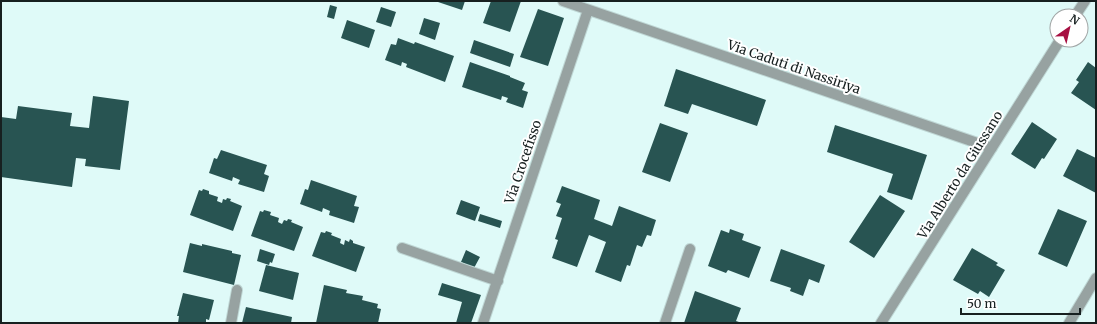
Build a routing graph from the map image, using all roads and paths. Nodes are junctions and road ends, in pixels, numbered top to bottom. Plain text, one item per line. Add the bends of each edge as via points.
1 (562, 1) edge
2 (588, 10) junction
3 (1055, 48) edge
4 (992, 148) junction
5 (402, 248) dead end
6 (690, 249) dead end
7 (1096, 278) edge
8 (498, 281) junction
9 (237, 290) dead end
10 (231, 323) edge
11 (483, 323) edge
12 (665, 323) edge
13 (881, 323) edge
14 (1069, 323) edge

1 - 2 street, Via Caduti di Nassiriya
2 - 4 street, Via Caduti di Nassiriya
2 - 8 street, Via Crocefisso
3 - 4 street, Via Alberto da Giussano
4 - 13 street, Via Alberto da Giussano
5 - 8 street
6 - 12 street
7 - 14 street
8 - 11 street, Via Crocefisso
9 - 10 street

